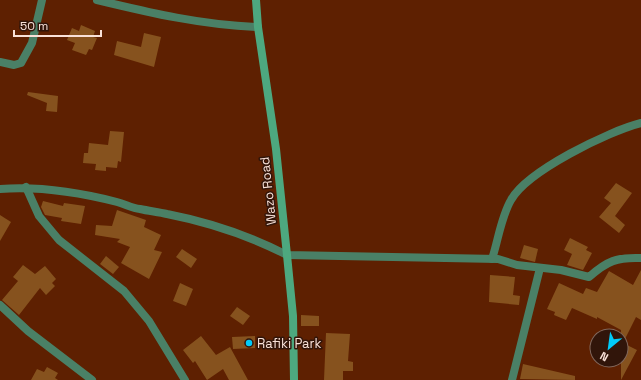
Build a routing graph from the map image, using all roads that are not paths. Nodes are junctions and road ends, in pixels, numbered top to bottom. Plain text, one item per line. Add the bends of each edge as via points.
1 (42, 0) edge
2 (97, 0) edge
3 (256, 0) edge
4 (258, 28) junction
5 (0, 62) edge
6 (641, 123) edge
7 (26, 187) junction
8 (0, 189) edge
9 (287, 255) junction
10 (641, 258) edge
11 (492, 259) junction
12 (540, 268) junction
13 (0, 305) edge
14 (92, 380) edge
15 (185, 380) edge
16 (294, 380) edge
17 (512, 380) edge

1 - 5 street via 32,43 21,63 14,65
2 - 4 street via 186,21
3 - 4 main road, Wazo Road
4 - 9 main road, Wazo Road via 276,149
6 - 11 street via 606,136 547,167 525,184 511,200
7 - 8 street
7 - 9 street via 56,189 210,224 263,243
7 - 15 street via 39,216 59,240 124,291 149,321
9 - 11 street
9 - 16 main road, Wazo Road via 293,316
10 - 12 street via 610,261 589,276
11 - 12 street
12 - 17 street
13 - 14 street via 28,331

